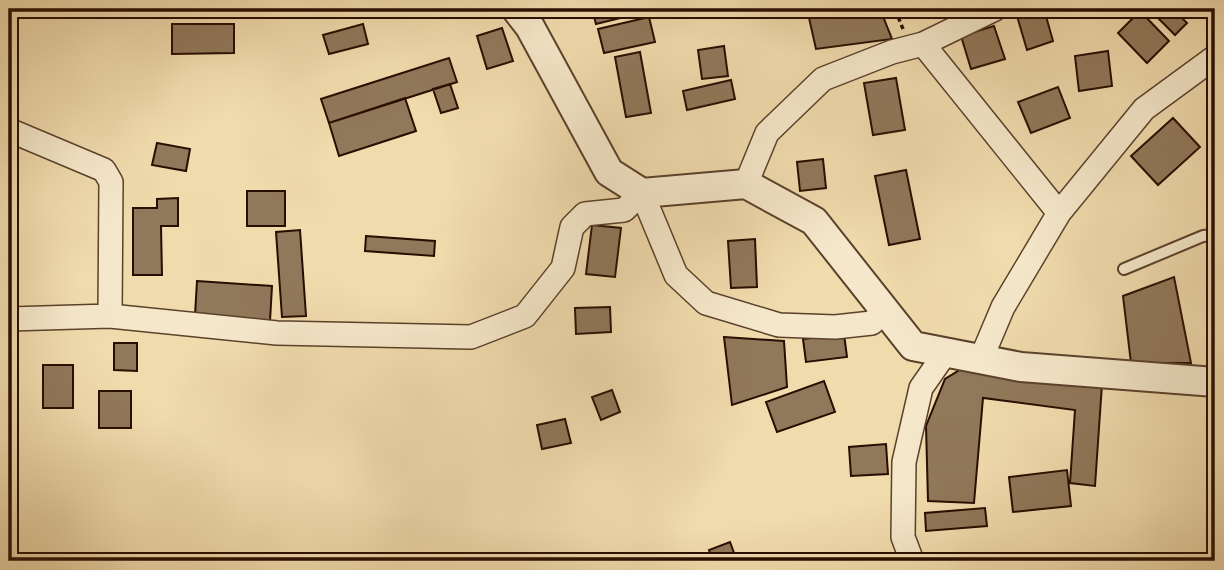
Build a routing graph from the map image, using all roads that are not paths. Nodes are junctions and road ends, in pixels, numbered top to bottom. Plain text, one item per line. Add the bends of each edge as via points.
1 (516, 9) edge
2 (995, 9) edge
3 (923, 44) junction
4 (1215, 57) edge
5 (9, 130) edge
6 (746, 184) junction
7 (642, 193) junction
8 (1059, 213) junction
9 (1215, 235) edge
10 (1124, 269) dead end
11 (885, 309) junction
12 (110, 316) junction
13 (9, 319) edge
14 (946, 352) junction
15 (981, 359) junction
16 (1215, 382) edge
17 (912, 561) edge

1 - 7 street via 609,172
2 - 3 street
3 - 6 street via 823,79 767,133
3 - 8 street
4 - 8 street via 1144,109
5 - 12 street via 104,170 111,182
6 - 7 street
6 - 11 street via 814,221
7 - 11 street via 676,275 706,303 779,325 835,327 872,323
7 - 12 street via 624,210 585,214 572,227 563,268 525,316 471,337 277,333
8 - 15 street via 1003,307
9 - 10 lane
11 - 14 street via 913,346
12 - 13 street
14 - 15 street
14 - 17 street via 921,388 904,462 903,537
15 - 16 street via 1021,367

